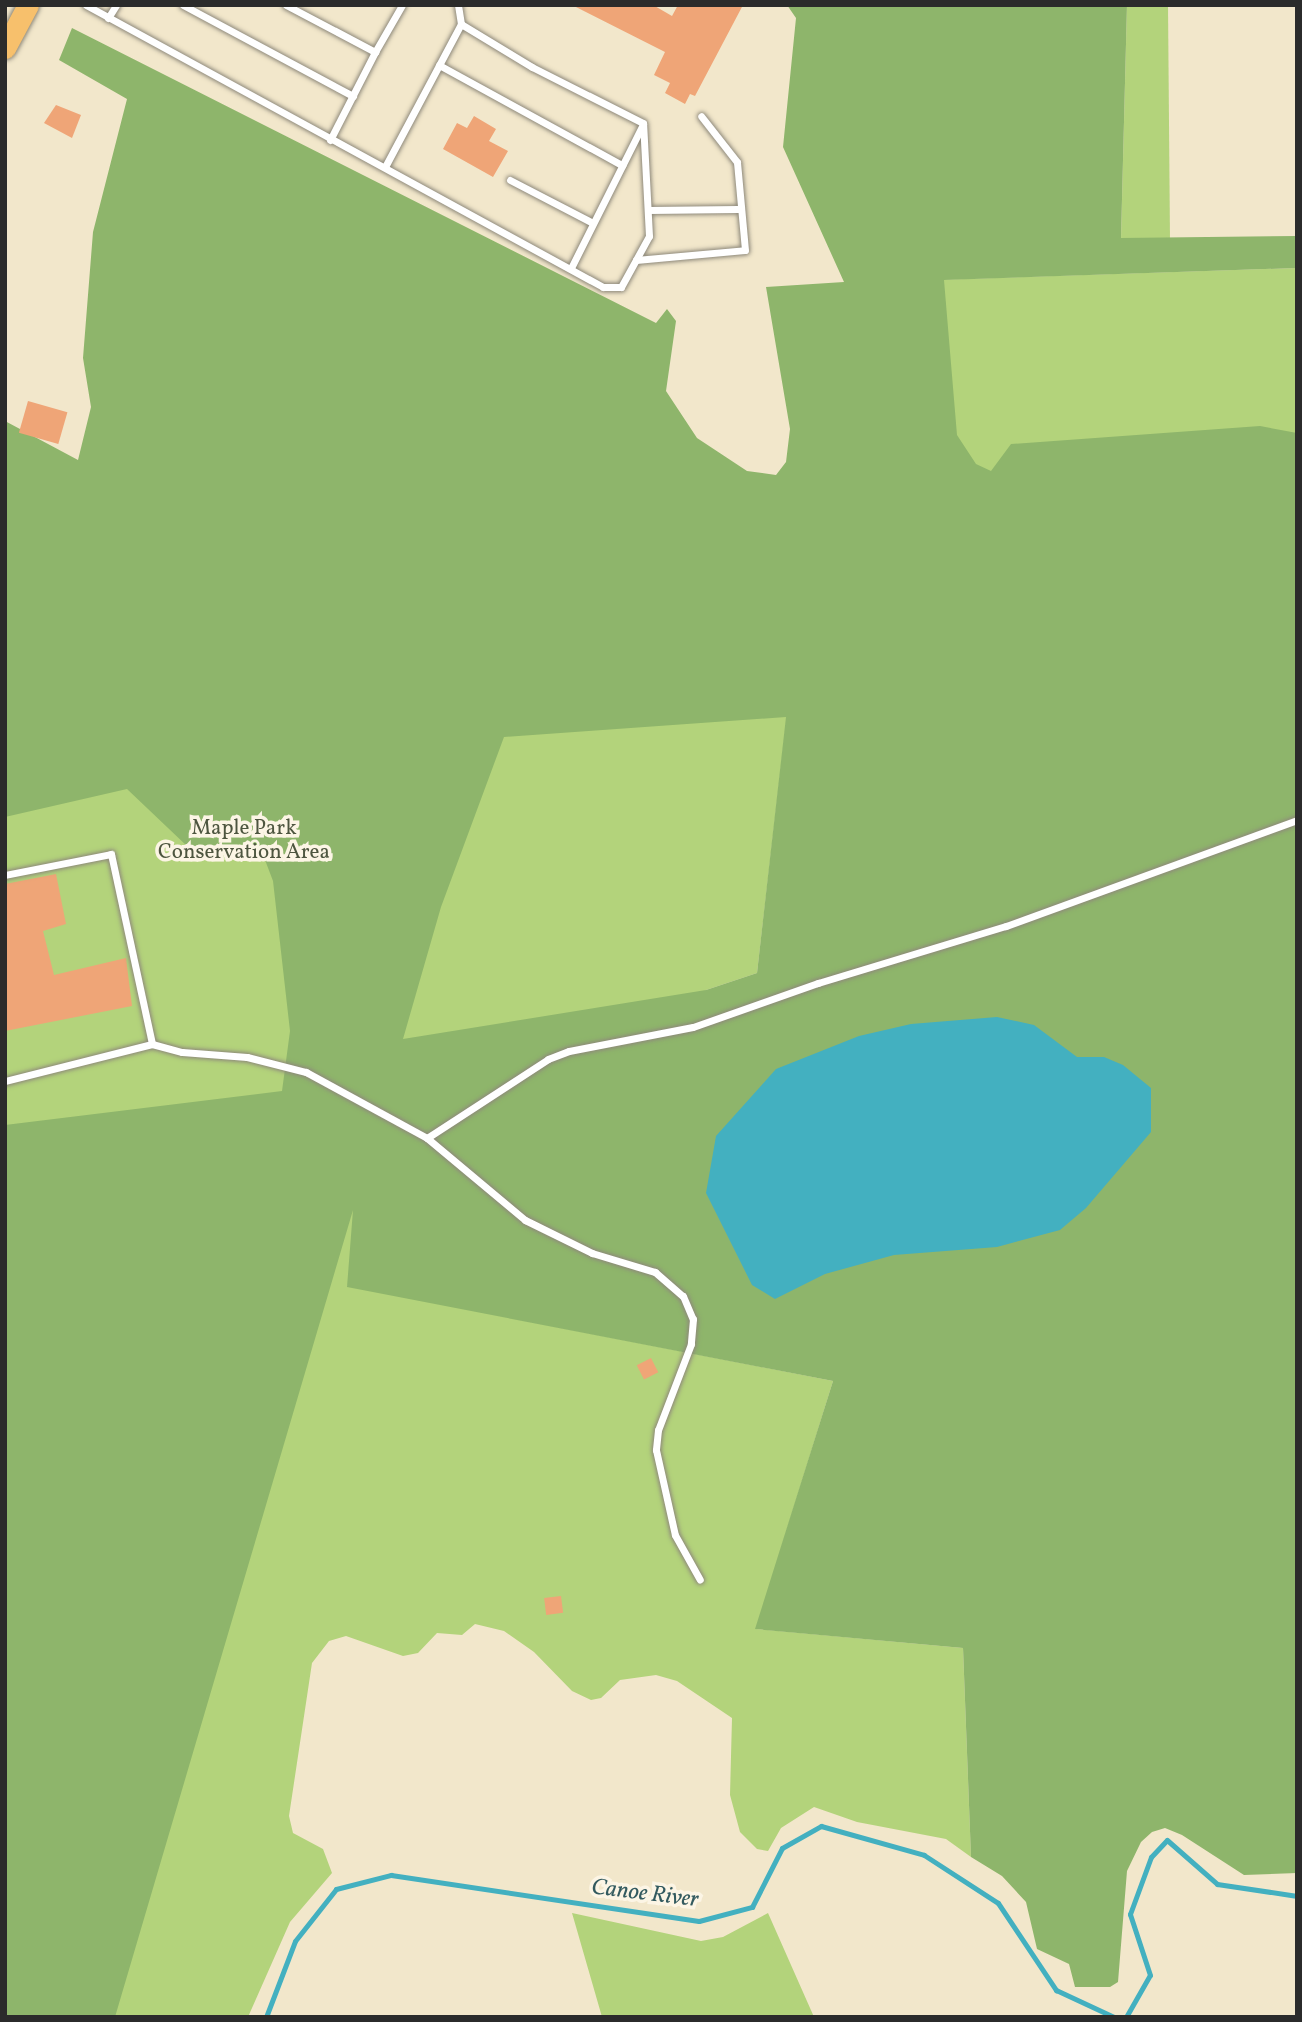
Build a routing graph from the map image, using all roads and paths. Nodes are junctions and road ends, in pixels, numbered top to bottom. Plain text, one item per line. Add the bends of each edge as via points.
1 (28, 5) edge
2 (86, 5) edge
3 (116, 5) edge
4 (183, 5) edge
5 (286, 5) edge
6 (402, 5) edge
7 (458, 5) edge
8 (108, 18) junction
9 (461, 24) junction
10 (5, 48) edge
11 (375, 52) junction
12 (439, 65) junction
13 (353, 96) junction
14 (701, 116) dead end
15 (643, 123) junction
16 (330, 140) junction
17 (386, 165) junction
18 (622, 165) junction
19 (510, 180) dead end
20 (738, 209) junction
21 (648, 210) junction
22 (593, 223) junction
23 (636, 260) junction
24 (571, 268) junction
25 (1297, 820) edge
26 (5, 875) edge
27 (152, 1044) junction
28 (5, 1081) edge
29 (427, 1138) junction
30 (700, 1580) dead end

1 - 10 main road
2 - 8 lane
3 - 8 lane
4 - 13 lane
5 - 11 lane
6 - 11 lane
7 - 9 lane
8 - 16 lane
9 - 12 lane
9 - 15 lane
11 - 13 lane
12 - 17 lane
12 - 18 lane
13 - 16 lane
14 - 20 lane via 737,162 742,187
15 - 18 lane
15 - 21 lane
16 - 17 lane
17 - 24 lane
18 - 22 lane
19 - 22 lane
20 - 21 lane
20 - 23 lane via 746,231 745,250
21 - 23 lane via 649,236
22 - 24 lane
23 - 24 lane via 621,287 603,287
25 - 29 lane via 1006,926 818,982 693,1027 569,1051 548,1059
26 - 27 lane via 111,854
27 - 28 lane
27 - 29 lane via 182,1052 247,1057 306,1072
29 - 30 lane via 525,1220 592,1253 655,1272 683,1296 693,1319 691,1344 658,1430 656,1450 676,1535

